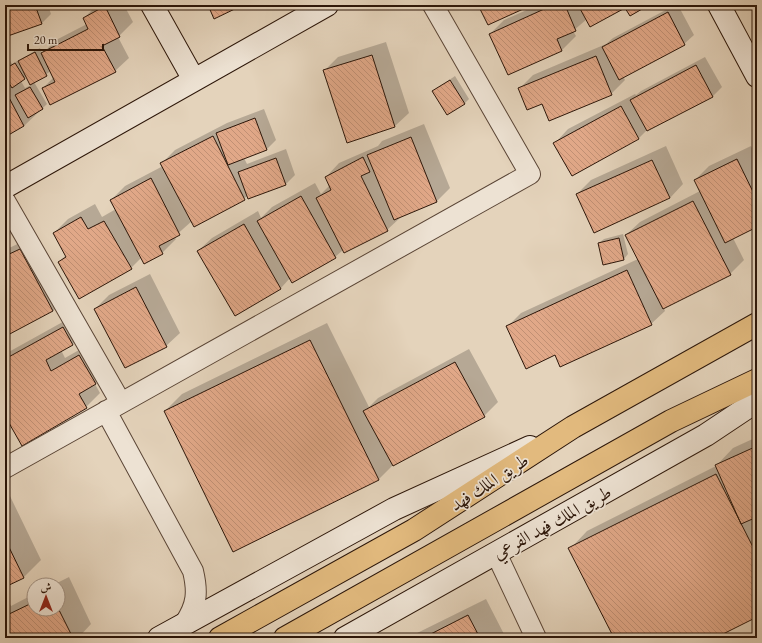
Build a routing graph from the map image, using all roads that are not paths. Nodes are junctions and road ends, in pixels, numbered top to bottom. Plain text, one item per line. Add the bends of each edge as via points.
1 (152, 5) edge
2 (328, 5) edge
3 (433, 5) edge
4 (719, 5) edge
5 (757, 76) edge
6 (194, 80) junction
7 (5, 187) edge
8 (5, 201) edge
9 (757, 324) edge
10 (757, 380) edge
11 (757, 401) edge
12 (113, 407) junction
13 (573, 428) junction
14 (5, 468) edge
15 (496, 553) junction
16 (185, 623) junction
17 (159, 638) edge
18 (220, 638) edge
19 (284, 638) edge
20 (345, 638) edge
21 (536, 638) edge

1 - 6 main road
2 - 6 main road
3 - 12 street via 530,174
4 - 5 main road
6 - 7 main road
8 - 12 street
9 - 13 highway, طريق الملك فهد
10 - 19 highway, طريق الملك فهد via 671,421
11 - 15 main road, طريق الملك فهد الفرعي via 706,435
12 - 14 street
12 - 16 street via 192,571 197,598
13 - 16 main road via 394,509
13 - 18 highway, طريق الملك فهد via 414,530
15 - 20 main road, طريق الملك فهد الفرعي
15 - 21 street
16 - 17 main road

